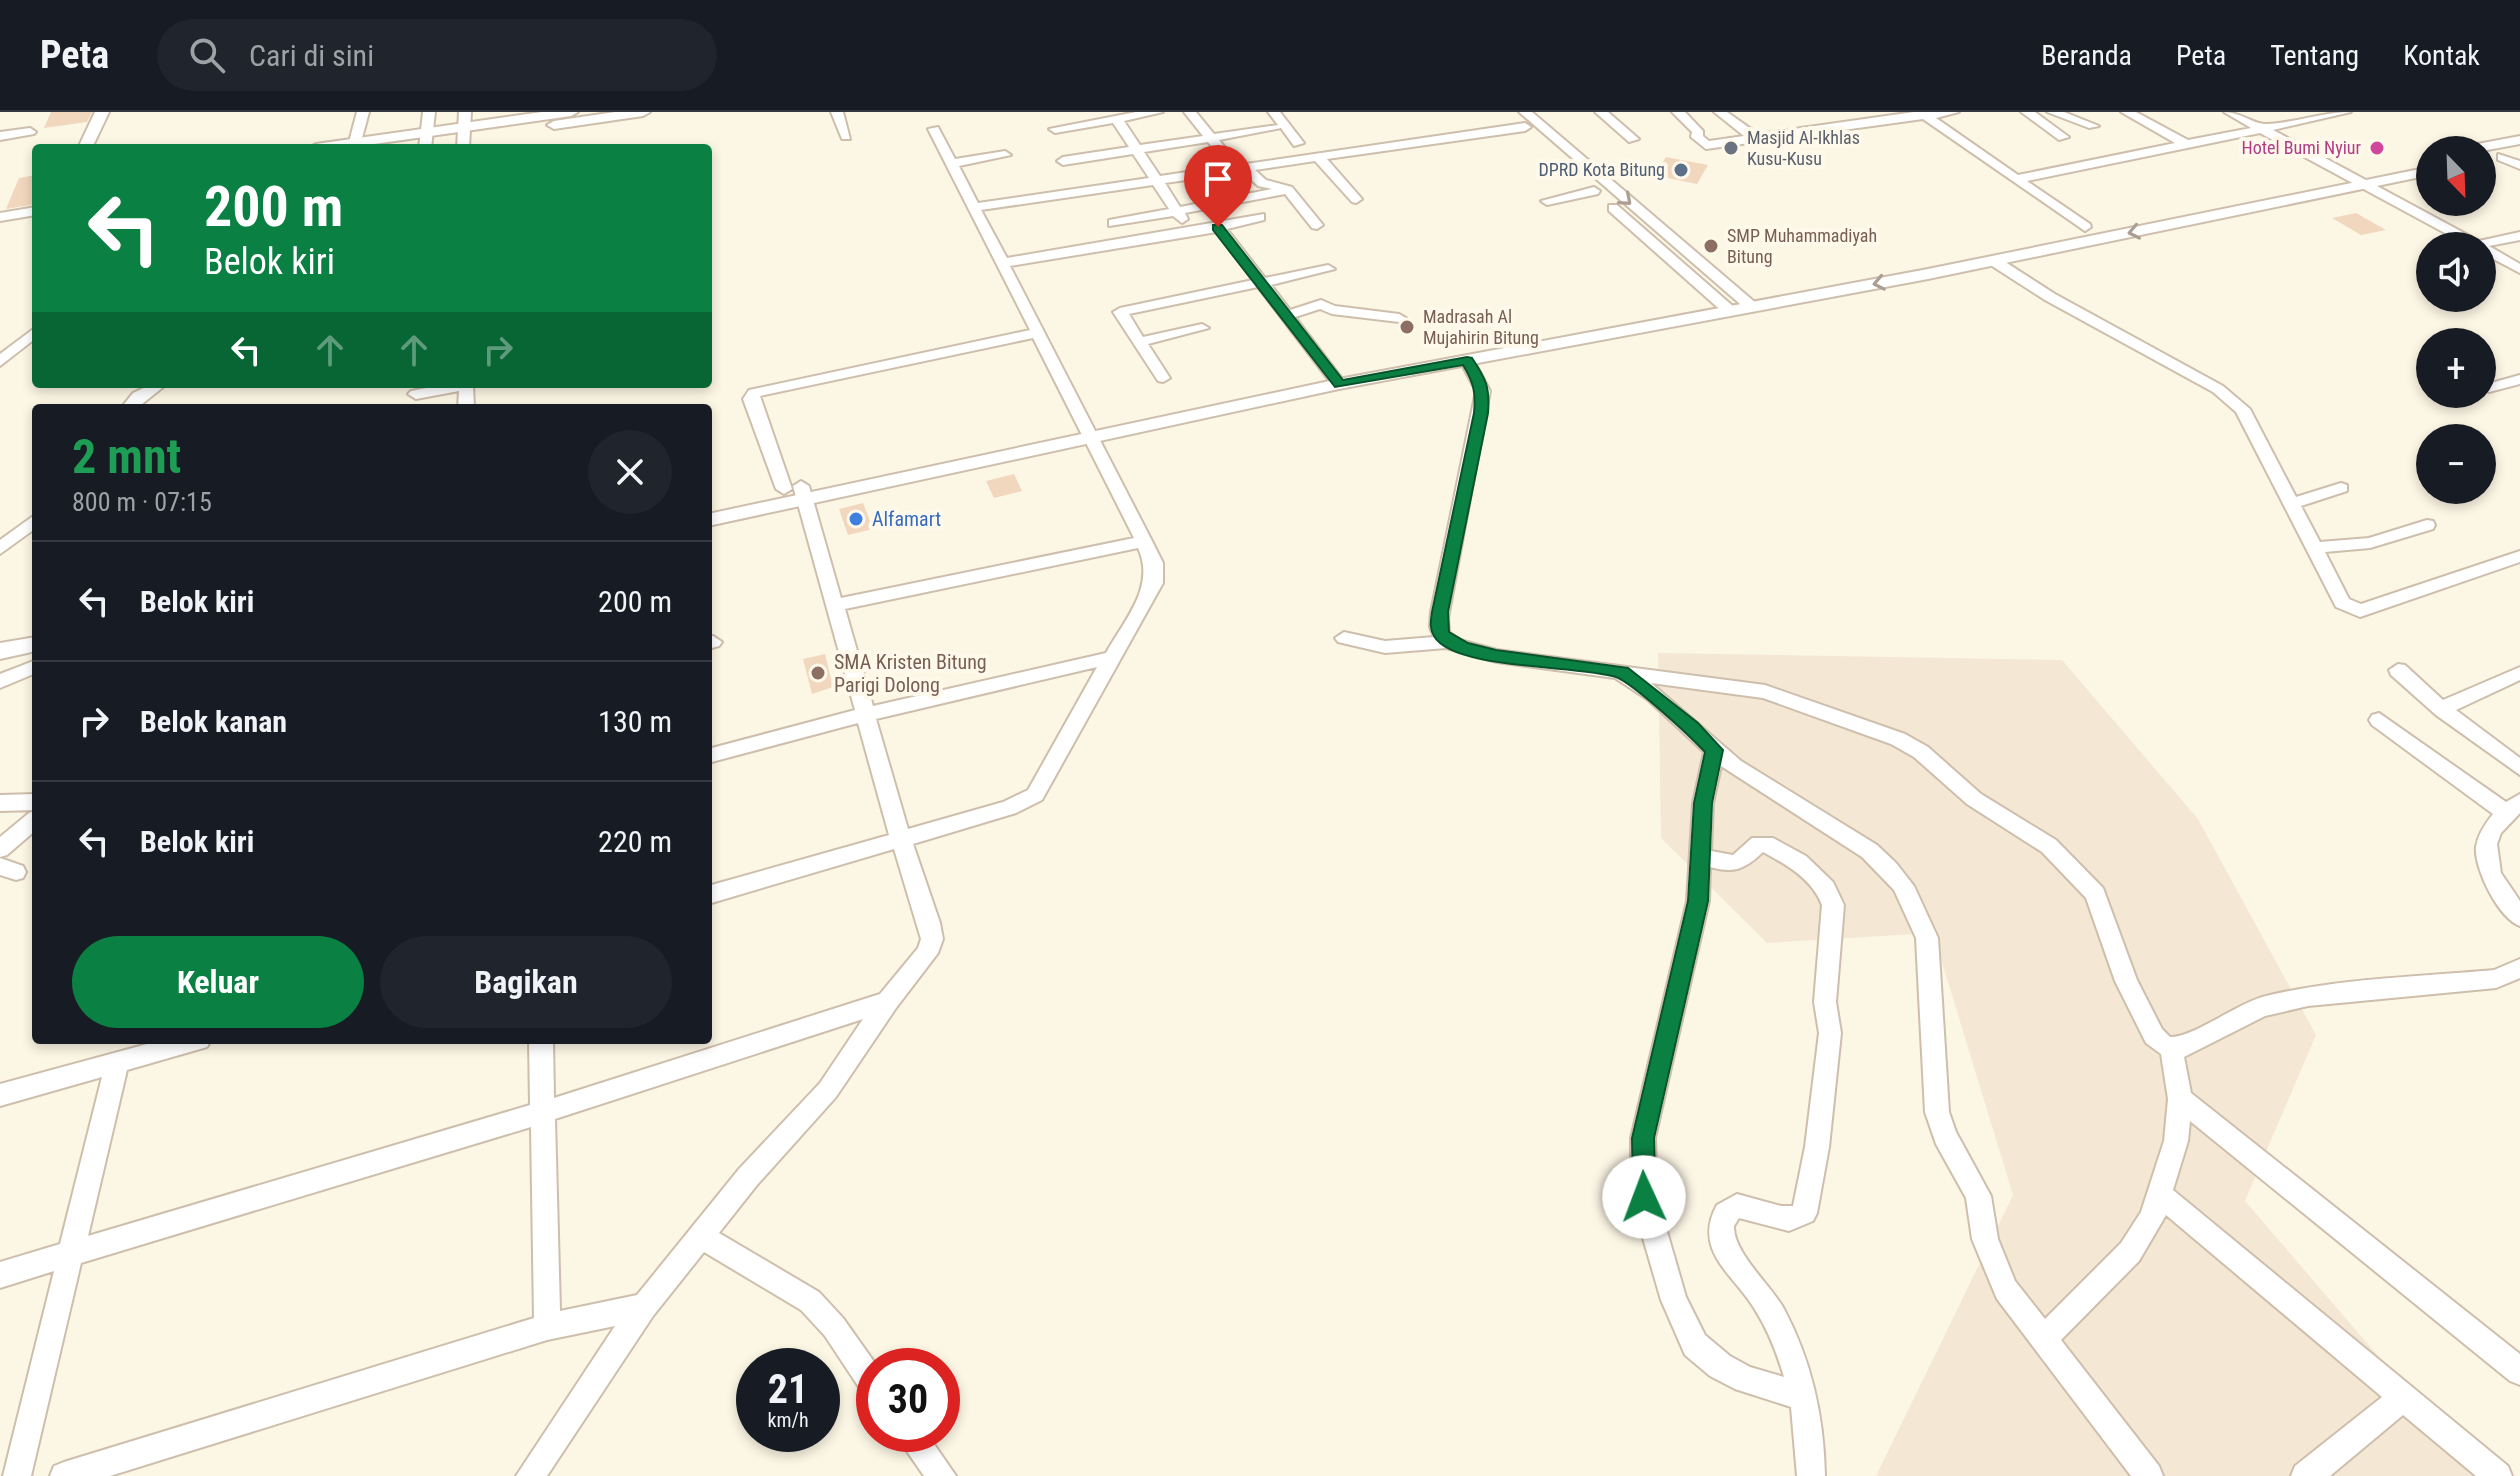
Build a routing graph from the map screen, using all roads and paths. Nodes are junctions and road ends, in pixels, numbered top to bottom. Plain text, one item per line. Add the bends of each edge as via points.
1 (102, 112) edge
2 (363, 112) edge
3 (429, 112) edge
4 (571, 112) edge
5 (643, 112) edge
6 (837, 112) edge
7 (1157, 112) edge
8 (1190, 112) edge
9 (1274, 112) edge
10 (1508, 112) edge
11 (1525, 112) edge
12 (1601, 112) edge
13 (1678, 112) edge
14 (1720, 112) edge
15 (1953, 112) edge
16 (2027, 112) edge
17 (2053, 112) edge
18 (2127, 112) edge
19 (2230, 112) edge
20 (2345, 112) edge
21 (1923, 114) edge
22 (1124, 116) edge
23 (2093, 126) dead end
24 (1525, 127) junction
25 (1275, 128) dead end
26 (2260, 128) junction
27 (934, 129) dead end
28 (1055, 129) dead end
29 (464, 131) edge
30 (30, 132) dead end
31 (0, 136) edge
32 (846, 136) dead end
33 (2063, 137) dead end
34 (1212, 138) junction
35 (1756, 138) junction
36 (1633, 139) dead end
37 (2520, 140) edge
38 (426, 141) edge
39 (355, 142) junction
40 (1298, 143) dead end
41 (2184, 143) junction
42 (87, 144) edge
43 (342, 144) edge
44 (1138, 149) junction
45 (2496, 149) edge
46 (2496, 153) edge
47 (2520, 153) edge
48 (1005, 155) dead end
49 (2496, 157) edge
50 (1319, 158) junction
51 (2416, 160) edge
52 (1063, 161) dead end
53 (952, 163) junction
54 (2520, 165) edge
55 (1585, 166) junction
56 (1240, 167) junction
57 (1569, 169) junction
58 (2345, 174) junction
59 (2416, 174) edge
60 (1158, 179) junction
61 (2017, 179) junction
62 (2364, 185) junction
63 (1220, 186) junction
64 (1288, 190) junction
65 (1594, 191) junction
66 (1356, 199) dead end
67 (1547, 201) dead end
68 (973, 207) junction
69 (1176, 211) junction
70 (32, 212) edge
71 (0, 217) edge
72 (1259, 217) dead end
73 (1114, 223) dead end
74 (1653, 224) junction
75 (1317, 225) dead end
76 (1218, 227) junction
77 (1636, 227) junction
78 (2085, 227) junction
79 (1188, 229) dead end
80 (2453, 232) edge
81 (2520, 236) edge
82 (2496, 242) edge
83 (2496, 256) edge
84 (1994, 261) junction
85 (1002, 263) junction
86 (1328, 269) dead end
87 (2520, 269) edge
88 (1261, 283) junction
89 (1746, 301) junction
90 (1723, 305) junction
91 (1286, 316) junction
92 (1399, 318) dead end
93 (1202, 328) dead end
94 (1037, 333) junction
95 (32, 334) edge
96 (1139, 342) junction
97 (1467, 361) junction
98 (0, 362) edge
99 (1163, 378) dead end
100 (2520, 379) edge
101 (1335, 380) junction
102 (2496, 386) edge
103 (157, 388) edge
104 (448, 388) edge
105 (416, 395) edge
106 (132, 404) edge
107 (1086, 431) junction
108 (2341, 488) dead end
109 (797, 491) junction
110 (2293, 503) junction
111 (712, 504) edge
112 (712, 519) edge
113 (32, 522) edge
114 (2427, 525) dead end
115 (1144, 541) junction
116 (2315, 548) junction
117 (0, 549) edge
118 (2520, 556) edge
119 (836, 605) junction
120 (1344, 638) dead end
121 (1448, 642) junction
122 (32, 645) edge
123 (0, 651) edge
124 (1111, 658) junction
125 (32, 668) edge
126 (2398, 670) dead end
127 (1622, 672) junction
128 (2520, 673) edge
129 (0, 681) edge
130 (2443, 710) junction
131 (867, 714) junction
132 (2379, 720) dead end
133 (1714, 750) junction
134 (712, 755) edge
135 (2520, 768) edge
136 (32, 802) edge
137 (0, 803) edge
138 (2512, 807) edge
139 (32, 821) edge
140 (901, 840) junction
141 (0, 849) edge
142 (1699, 856) junction
143 (712, 894) edge
144 (2520, 917) edge
145 (2520, 968) edge
146 (888, 1001) junction
147 (185, 1044) edge
148 (541, 1044) edge
149 (2171, 1047) junction
150 (117, 1063) junction
151 (0, 1095) edge
152 (2180, 1099) junction
153 (543, 1112) junction
154 (2161, 1195) junction
155 (700, 1236) junction
156 (72, 1254) junction
157 (0, 1275) edge
158 (644, 1307) junction
159 (547, 1327) junction
160 (2043, 1339) junction
161 (856, 1359) edge
162 (2520, 1371) edge
163 (1804, 1397) junction
164 (2403, 1397) junction
165 (923, 1452) edge
166 (17, 1476) edge
167 (64, 1476) edge
168 (530, 1476) edge
169 (942, 1476) edge
170 (1811, 1476) edge
171 (2149, 1476) edge
172 (2305, 1476) edge
173 (2498, 1476) edge

1 - 42 street
2 - 39 street
3 - 38 street
4 - 29 street
5 - 29 street
6 - 32 street
7 - 22 street
8 - 34 street
9 - 40 street
10 - 24 street
11 - 55 street
12 - 36 street
13 - 35 street via 1706,145
14 - 35 street
15 - 21 street
16 - 33 street
17 - 23 street
18 - 41 street
19 - 26 street
20 - 26 street
21 - 35 street
21 - 61 street
22 - 28 street
22 - 44 street
24 - 50 street
24 - 57 street
25 - 34 street
26 - 41 street
26 - 58 street
27 - 53 street
29 - 38 street
30 - 31 street
34 - 44 street
34 - 56 street
37 - 45 street
38 - 39 street
39 - 43 street
41 - 61 street
44 - 52 street
44 - 60 street
46 - 47 street
48 - 53 street
49 - 54 street
50 - 56 street
50 - 66 street
51 - 58 street
53 - 68 street
55 - 57 street
55 -> 74 street
56 - 63 street
56 - 64 street via 1262,183
57 - 65 street
58 - 62 street
58 - 78 street
59 - 62 street
60 - 63 street
60 - 68 street
60 - 69 street
61 - 78 street
62 - 80 street
62 -> 84 street
63 - 64 street
63 - 69 street
64 - 75 street
65 - 67 street
65 - 77 street
68 - 85 street
69 - 73 street
69 - 79 street
70 - 71 street
72 - 76 street
74 - 77 street
74 - 89 street
76 - 85 street
76 - 88 street
77 - 90 street
78 - 89 street
81 - 82 street
83 - 87 street
84 -> 89 street
84 - 110 street via 2218,389 2242,409
85 - 94 street
86 - 88 street
88 - 91 street
88 - 96 street via 1120,312
89 - 90 street
90 - 97 street
90 - 101 street
91 - 92 street via 1321,304
91 - 101 street
93 - 96 street
94 - 107 street
94 - 109 street via 754,393 751,399
95 - 98 street
96 - 99 street
97 - 101 street
97 - 121 street via 1483,391 1440,612 1439,628
100 - 102 street
101 - 107 street
103 - 106 street via 140,392
104 - 105 street
107 - 109 street
107 - 115 street
108 - 110 street
109 - 111 street
109 - 112 street
109 - 119 street
110 - 116 street
113 - 117 street
114 - 116 street via 2370,543
115 - 119 street
115 - 124 street via 1154,563 1151,594
116 - 118 street via 2342,603 2360,611
119 - 131 street
120 - 121 street via 1385,647
121 - 127 street via 1496,655
122 - 123 street
124 - 131 street
124 - 140 street via 1035,795 1009,808
125 - 129 street
126 - 130 street
127 - 133 street
127 - 149 street via 1784,696 1921,752 1974,799 2049,846 2086,882 2145,1019 2154,1036
128 - 130 street
130 - 135 street
131 - 134 street
131 - 140 street
132 - 138 street
133 - 142 street
133 - 160 street via 1853,839 1904,887 1929,947 1939,1123 1978,1196 1985,1239 2006,1290
136 - 137 street
138 - 144 street via 2490,841 2486,867
139 - 141 street
140 - 143 street
140 - 146 street via 932,939 913,974
142 - 163 street via 1698,901 1643,1138 1644,1197 1674,1300 1695,1345 1745,1379
142 - 163 street via 1739,862 1766,844 1799,862 1826,888 1833,905 1825,1002 1830,1033 1804,1213 1785,1220 1737,1206 1724,1216 1721,1236 1782,1333
145 - 149 street via 2496,979 2277,1003 2225,1023 2186,1047
146 - 153 street
146 - 155 street via 828,1090
147 - 150 street
148 - 153 street
149 - 152 street
150 - 151 street
150 - 156 street
152 - 154 street via 2176,1141
152 - 162 street
153 - 156 street
153 - 159 street
154 - 160 street via 2130,1252
154 - 164 street
155 - 158 street
155 - 161 street via 810,1301
156 - 157 street
156 - 166 street
158 - 159 street
158 - 168 street
159 - 167 street
160 - 171 street
163 - 170 street
164 - 172 street
164 - 173 street
165 - 169 street

